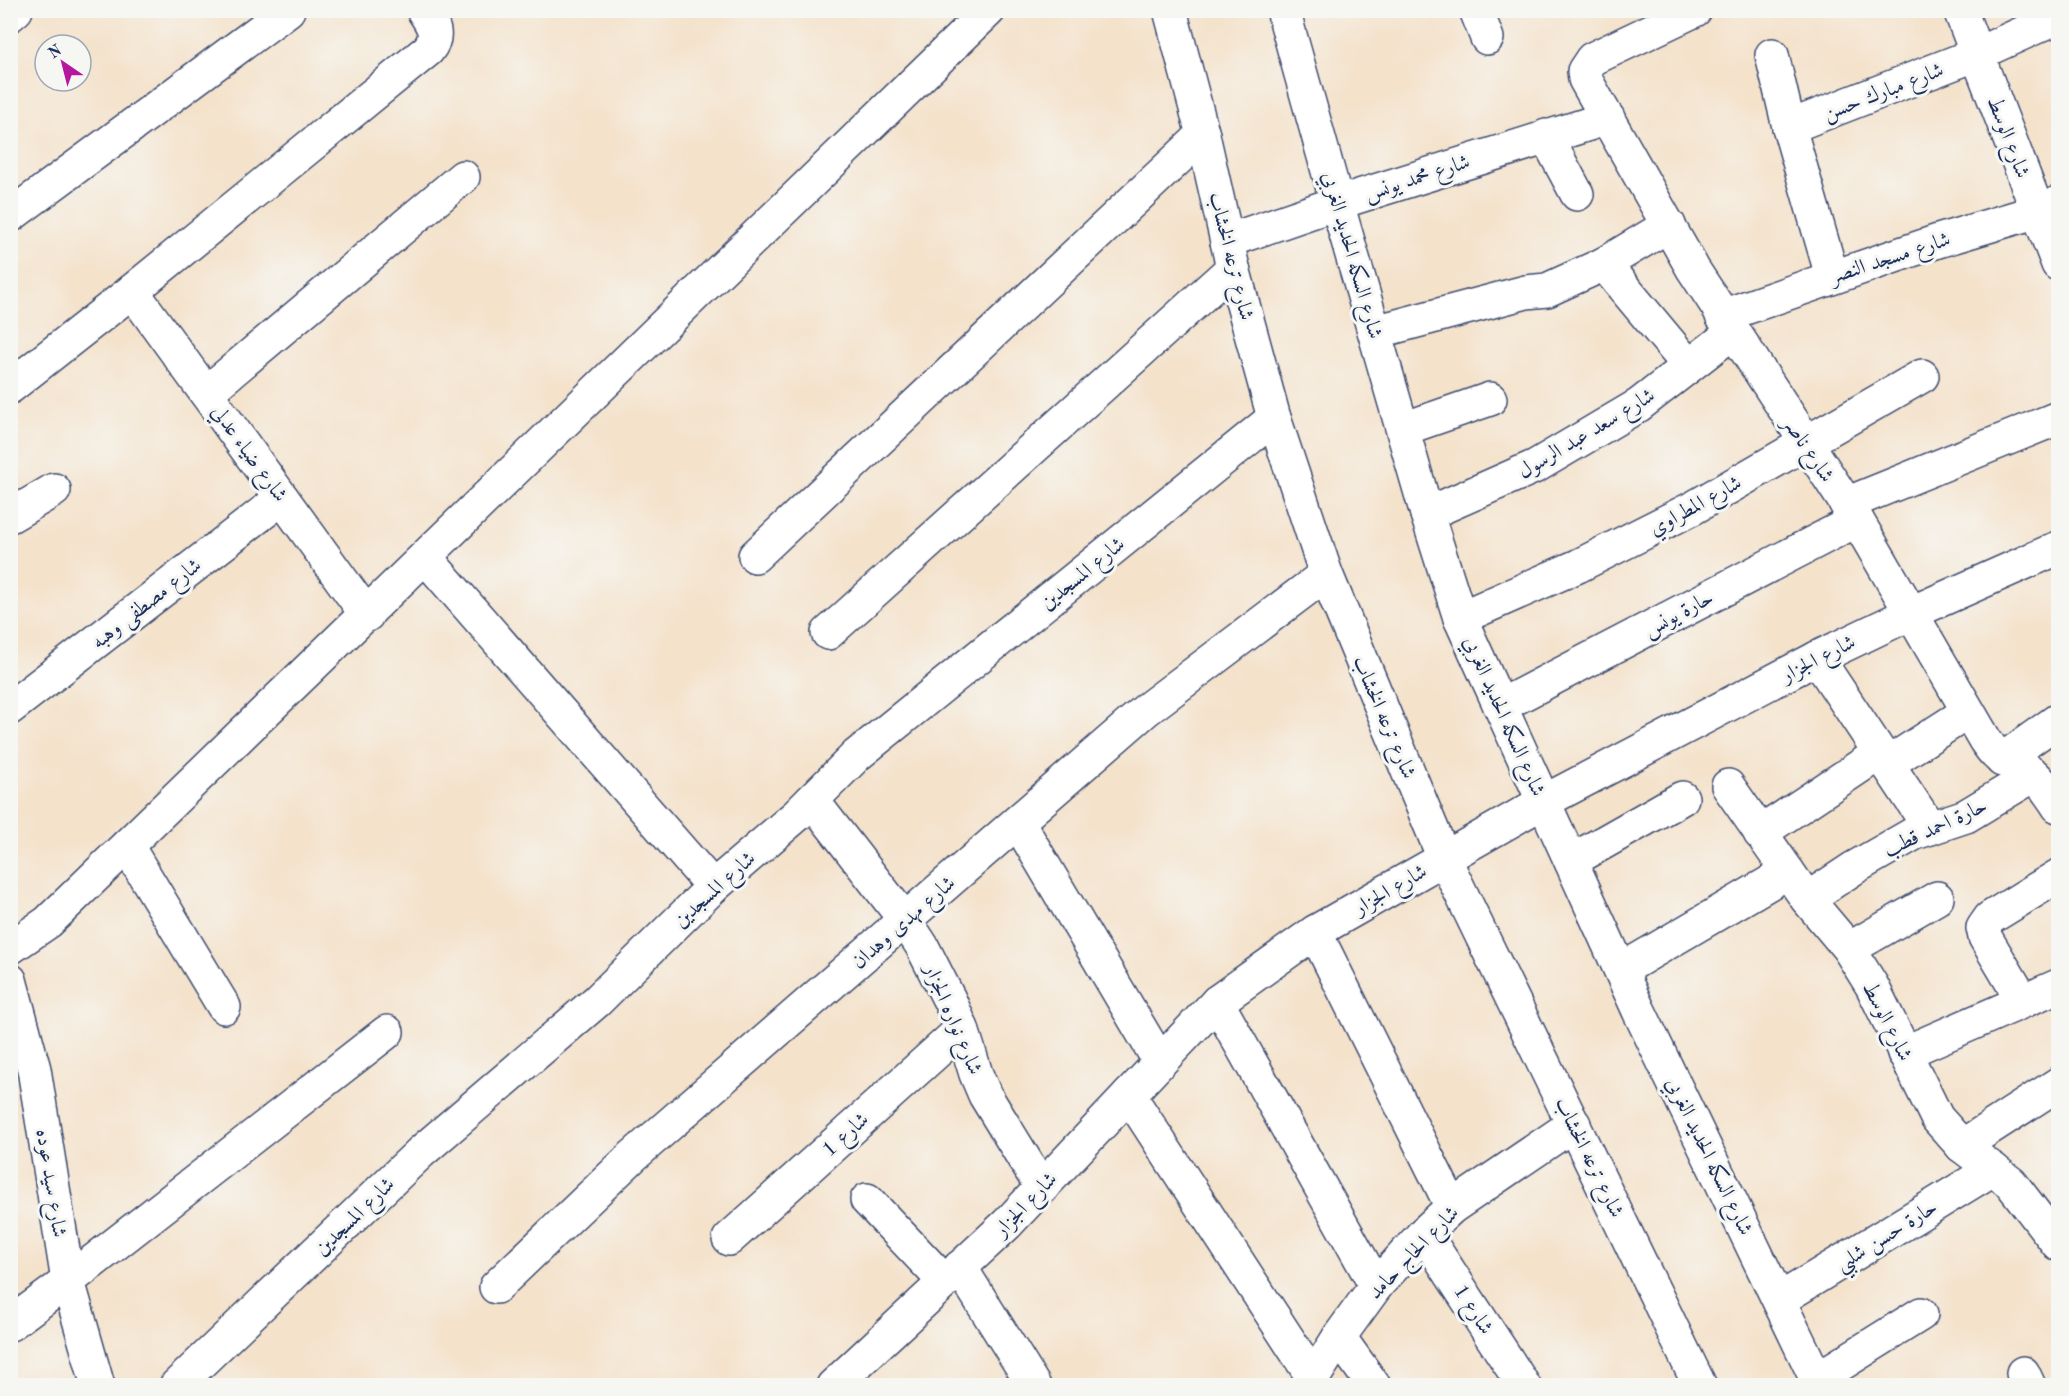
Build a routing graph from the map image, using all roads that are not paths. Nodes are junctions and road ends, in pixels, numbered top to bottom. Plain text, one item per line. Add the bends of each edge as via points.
1 (16, 10) edge
2 (288, 10) edge
3 (423, 10) edge
4 (989, 10) edge
5 (1170, 10) edge
6 (1283, 10) edge
7 (1695, 10) edge
8 (1960, 10) edge
9 (10, 15) edge
10 (2058, 17) edge
11 (1977, 54) junction
12 (1772, 55) dead end
13 (1608, 118) junction
14 (1789, 127) junction
15 (1203, 135) junction
16 (1546, 136) junction
17 (463, 177) dead end
18 (1577, 194) dead end
19 (1337, 203) junction
20 (2048, 207) edge
21 (10, 216) edge
22 (1669, 225) junction
23 (1230, 255) junction
24 (1604, 264) junction
25 (2058, 264) edge
26 (1832, 276) junction
27 (132, 291) junction
28 (1727, 324) junction
29 (1375, 332) junction
30 (1689, 366) junction
31 (1922, 376) dead end
32 (10, 387) edge
33 (206, 393) junction
34 (1490, 399) dead end
35 (1274, 418) junction
36 (2058, 418) edge
37 (1403, 429) junction
38 (1804, 442) junction
39 (54, 490) dead end
40 (282, 498) junction
41 (1851, 512) junction
42 (1427, 514) junction
43 (10, 516) edge
44 (2058, 548) edge
45 (755, 556) dead end
46 (426, 558) junction
47 (1326, 574) junction
48 (1911, 613) junction
49 (367, 615) junction
50 (1460, 618) junction
51 (828, 633) dead end
52 (1817, 658) junction
53 (1500, 706) junction
54 (10, 708) edge
55 (1968, 712) junction
56 (2058, 720) edge
57 (1884, 759) junction
58 (2002, 759) junction
59 (2034, 775) junction
60 (1728, 786) dead end
61 (1682, 798) dead end
62 (812, 800) junction
63 (1543, 801) junction
64 (2058, 806) edge
65 (1018, 822) junction
66 (1930, 828) junction
67 (1760, 833) junction
68 (127, 846) junction
69 (1444, 858) junction
70 (1571, 861) junction
71 (1788, 872) junction
72 (2058, 876) edge
73 (713, 888) junction
74 (1937, 898) dead end
75 (1807, 899) junction
76 (905, 920) junction
77 (1315, 932) junction
78 (10, 948) edge
79 (1849, 949) junction
80 (1621, 970) junction
81 (10, 980) edge
82 (2058, 986) edge
83 (2023, 1001) junction
84 (1217, 1002) junction
85 (224, 1007) dead end
86 (962, 1029) junction
87 (387, 1032) dead end
88 (1904, 1053) junction
89 (1160, 1062) junction
90 (2058, 1083) edge
91 (1129, 1095) junction
92 (1574, 1124) junction
93 (1962, 1146) junction
94 (1993, 1169) junction
95 (1042, 1188) junction
96 (867, 1200) dead end
97 (1452, 1207) junction
98 (1424, 1233) junction
99 (729, 1239) dead end
100 (2058, 1244) edge
101 (952, 1274) junction
102 (68, 1281) junction
103 (1376, 1286) junction
104 (496, 1287) dead end
105 (1779, 1300) junction
106 (1921, 1314) dead end
107 (10, 1324) edge
108 (1339, 1337) junction
109 (1311, 1382) edge
110 (1818, 1382) edge
111 (95, 1384) edge
112 (176, 1386) edge
113 (833, 1386) edge
114 (1034, 1386) edge
115 (1374, 1386) edge
116 (1524, 1386) edge
117 (1700, 1386) edge

1 - 9 street
2 - 21 street
3 - 27 street via 435,35 428,50
4 - 46 street
5 - 15 street, شارع ترعه الخشاب
6 - 19 street, شارع السكه الحديد الغربي
7 - 13 street, شارع ناصر via 1592,59 1584,71 1585,79
8 - 11 street, شارع الوسط
10 - 11 street, شارع مبارك حسن
11 - 14 street, شارع مبارك حسن
11 - 20 street, شارع الوسط
12 - 14 street
13 - 16 street, شارع محمد يونس
13 - 22 street, شارع ناصر
14 - 26 street
15 - 23 street, شارع ترعه الخشاب
15 - 45 street
16 - 18 street
16 - 19 street, شارع محمد يونس
17 - 33 street
19 - 23 street, شارع محمد يونس
19 - 29 street, شارع السكه الحديد الغربي
20 - 25 street, شارع الوسط
20 - 26 street, شارع مسجد النصر
22 - 24 street
22 - 28 street, شارع ناصر
23 - 35 street, شارع ترعه الخشاب
23 - 51 street
24 - 29 street via 1542,292 1526,291
24 - 30 street
26 - 28 street, شارع مسجد النصر
27 - 32 street
27 - 33 street, شارع ضياء عدلي
28 - 30 street, شارع سعد عبد الرسول
28 - 38 street, شارع ناصر
29 - 37 street, شارع السكه الحديد الغربي
30 - 42 street, شارع سعد عبد الرسول via 1639,405 1536,466
31 - 38 street, شارع المطراوي
33 - 40 street, شارع ضياء عدلي
34 - 37 street
35 - 47 street, شارع ترعه الخشاب
35 - 62 street, شارع المسجدين via 875,739
36 - 41 street, حارة يونس
37 - 42 street, شارع السكه الحديد الغربي
38 - 41 street, شارع ناصر
38 - 50 street, شارع المطراوي via 1693,508 1578,566
39 - 43 street
40 - 49 street, شارع ضياء عدلي
40 - 54 street, شارع مصطفى وهبه
41 - 48 street, شارع ناصر
41 - 53 street, حارة يونس
42 - 50 street, شارع السكه الحديد الغربي
44 - 48 street, شارع الجزار
46 - 49 street
46 - 73 street
47 - 65 street, شارع مهدى وهدان via 1146,710
47 - 69 street, شارع ترعه الخشاب
48 - 52 street, شارع الجزار
48 - 55 street, شارع ناصر
49 - 68 street
50 - 53 street, شارع السكه الحديد الغربي
52 - 57 street
52 - 63 street, شارع الجزار
53 - 63 street, شارع السكه الحديد الغربي
55 - 57 street
55 - 58 street, شارع ناصر
56 - 58 street
57 - 66 street
57 - 67 street
58 - 59 street, شارع ناصر
59 - 64 street, شارع ناصر
59 - 66 street, حارة احمد قطب via 1978,810
60 - 67 street, شارع الوسط
61 - 70 street
62 - 73 street, شارع المسجدين
62 - 76 street, شارع نواره الجزار
63 - 69 street, شارع الجزار
63 - 70 street, شارع السكه الحديد الغربي
65 - 76 street, شارع مهدى وهدان
65 - 89 street
66 - 75 street, حارة احمد قطب via 1854,868
67 - 71 street, شارع الوسط
68 - 78 street via 48,922
68 - 85 street
69 - 77 street, شارع الجزار
69 - 92 street, شارع ترعه الخشاب
70 - 80 street, شارع السكه الحديد الغربي
71 - 75 street, شارع الوسط
71 - 80 street
72 - 83 street via 1990,918 1983,928
73 - 112 street, شارع المسجدين via 597,1001 422,1152
74 - 79 street
75 - 79 street, شارع الوسط
76 - 86 street, شارع نواره الجزار via 937,973
76 - 104 street, شارع مهدى وهدان via 632,1157
77 - 84 street, شارع الجزار
77 - 97 street
79 - 88 street, شارع الوسط via 1872,986
80 - 105 street, شارع السكه الحديد الغربي
81 - 102 street, شارع سيد عوده via 34,1069
82 - 83 street
83 - 88 street
84 - 89 street, شارع الجزار
84 - 103 street
86 - 95 street, شارع نواره الجزار via 986,1095
86 - 99 street, شارع 1
87 - 102 street
88 - 93 street, شارع الوسط via 1937,1118
89 - 91 street, شارع الجزار
90 - 93 street
91 - 95 street, شارع الجزار
91 - 109 street
92 - 97 street, شارع الحاج حامد
92 - 117 street, شارع ترعه الخشاب
93 - 94 street, شارع الوسط
94 - 100 street, شارع الوسط via 2011,1183
94 - 105 street, حارة حسن شلبي
95 - 101 street, شارع الجزار
96 - 101 street
97 - 98 street, شارع الحاج حامد
98 - 103 street, شارع الحاج حامد
98 - 116 street, شارع 1
101 - 113 street, شارع الجزار
101 - 114 street
102 - 107 street
102 - 111 street, شارع سيد عوده
103 - 108 street, شارع الحاج حامد
105 - 110 street, شارع السكه الحديد الغربي
106 - 110 street
108 - 109 street, شارع الحاج حامد
108 - 115 street

